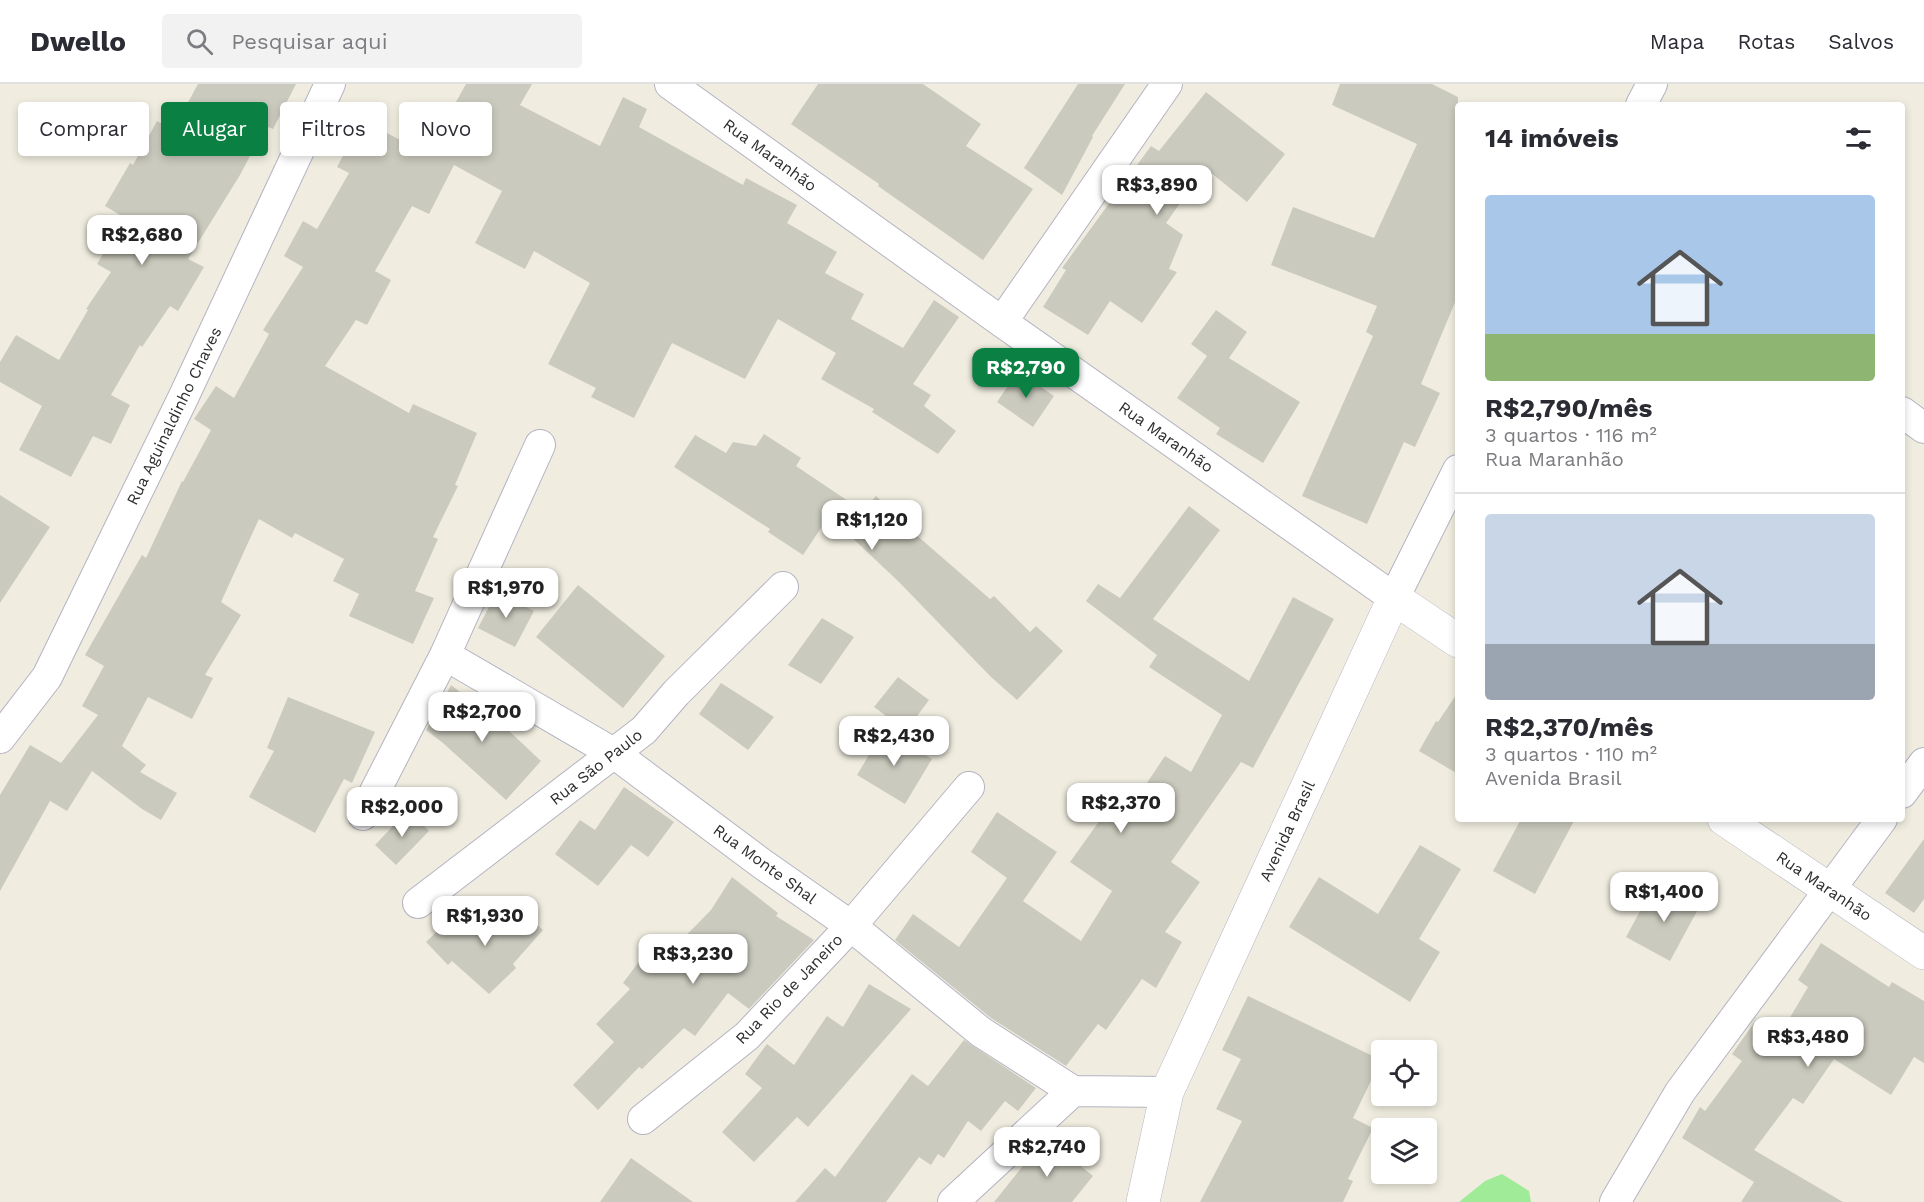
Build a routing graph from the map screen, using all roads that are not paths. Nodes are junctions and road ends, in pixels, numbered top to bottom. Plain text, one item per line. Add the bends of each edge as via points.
1 (330, 84) edge
2 (670, 84) edge
3 (1167, 84) edge
4 (1652, 84) edge
5 (1643, 102) edge
6 (1002, 322) junction
7 (1905, 414) edge
8 (1924, 429) edge
9 (540, 445) dead end
10 (1455, 476) edge
11 (783, 587) dead end
12 (1394, 598) junction
13 (1455, 639) edge
14 (445, 655) junction
15 (0, 738) edge
16 (615, 754) junction
17 (1924, 763) edge
18 (969, 787) dead end
19 (1905, 788) edge
20 (363, 815) dead end
21 (1728, 822) edge
22 (1880, 822) edge
23 (1829, 890) junction
24 (418, 903) dead end
25 (851, 926) junction
26 (1924, 953) edge
27 (1073, 1091) junction
28 (1167, 1092) junction
29 (642, 1119) dead end
30 (953, 1202) edge
31 (1143, 1202) edge
32 (1615, 1202) edge

1 - 15 street, Rua Aguinaldinho Chaves via 47,677
2 - 6 street, Rua Maranhão
3 - 6 street
4 - 5 street
6 - 12 street, Rua Maranhão
7 - 8 street
9 - 14 street
10 - 12 street, Avenida Brasil
11 - 16 street, Rua São Paulo via 644,730
12 - 13 street, Rua Maranhão
12 - 28 street, Avenida Brasil
14 - 16 street, Rua Monte Shal
14 - 20 street
16 - 24 street, Rua São Paulo
16 - 25 street, Rua Monte Shal
17 - 19 street
18 - 25 street, Rua Rio de Janeiro
21 - 23 street, Rua Maranhão
22 - 23 street
23 - 26 street, Rua Maranhão
23 - 32 street via 1680,1092
25 - 27 street, Rua Monte Shal via 981,1032
25 - 29 street, Rua Rio de Janeiro via 747,1036
27 - 28 street
27 - 30 street
28 - 31 street, Avenida Brasil

